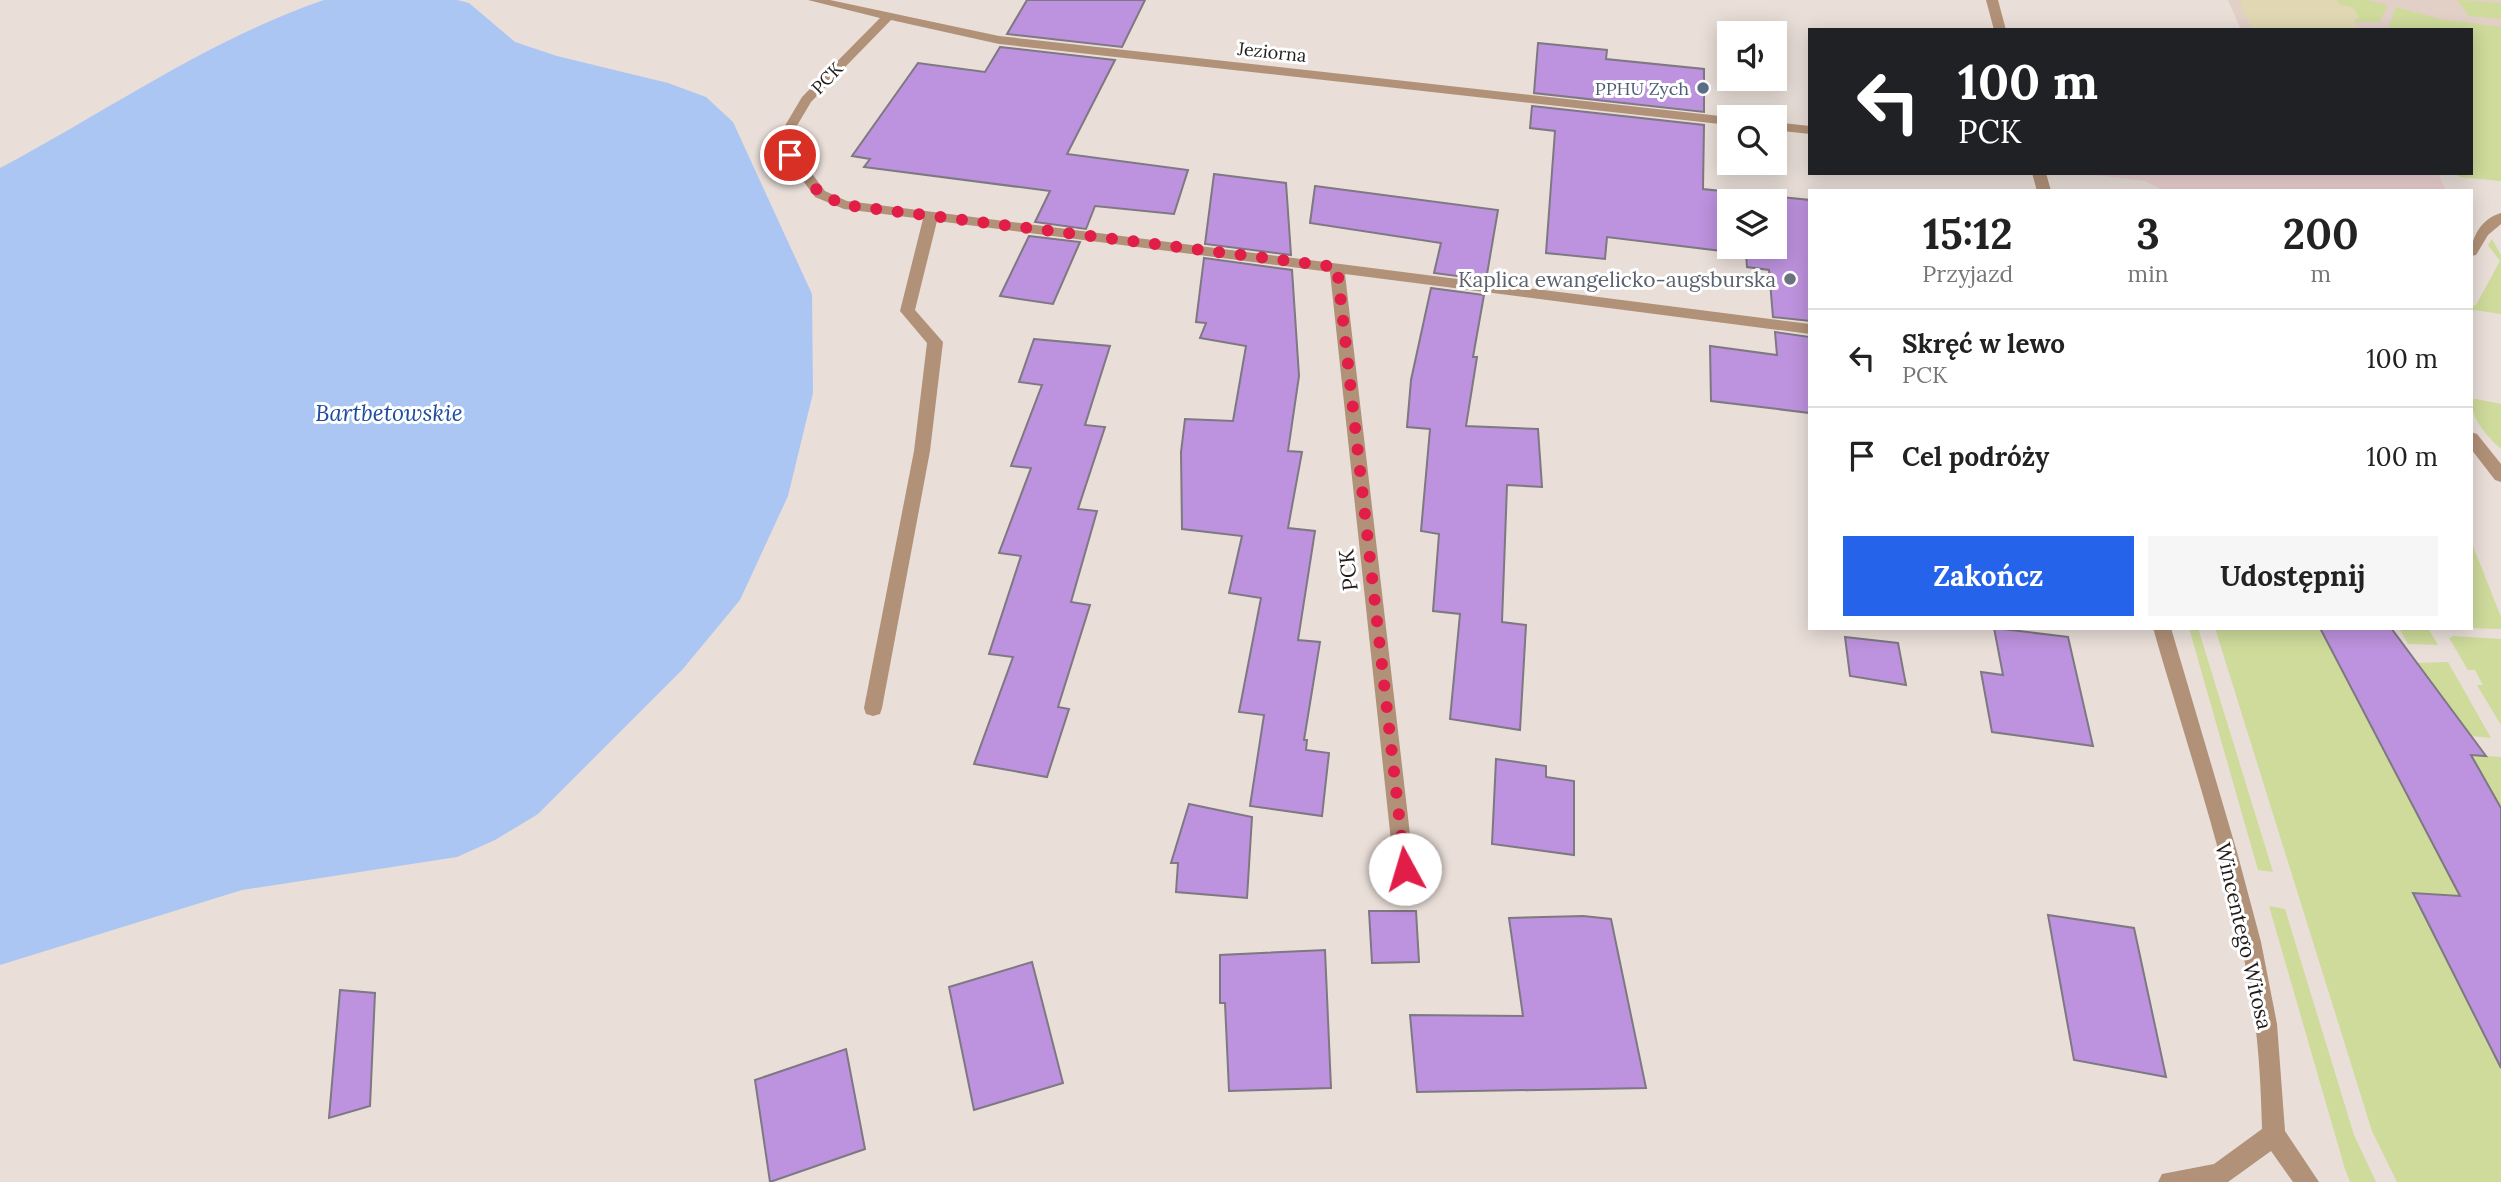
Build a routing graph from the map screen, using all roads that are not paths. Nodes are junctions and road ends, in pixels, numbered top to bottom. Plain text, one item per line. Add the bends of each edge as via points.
1 (814, 0) edge
2 (1992, 0) edge
3 (887, 18) junction
4 (1999, 28) edge
5 (1717, 120) edge
6 (1787, 127) edge
7 (1808, 130) edge
8 (931, 216) junction
9 (2501, 217) edge
10 (2473, 249) edge
11 (1337, 267) junction
12 (1808, 328) edge
13 (2473, 441) edge
14 (2501, 477) edge
15 (2163, 630) edge
16 (873, 708) dead end
17 (1405, 869) dead end
18 (2274, 1135) junction
19 (2170, 1182) edge
20 (2307, 1182) edge

1 - 3 street, Jeziorna
2 - 4 street
3 - 5 street, Jeziorna via 999,40
3 - 8 street, PCK via 806,100 789,129 790,155 820,194 845,205
6 - 7 street
8 - 11 street, PCK
8 - 16 street via 907,311 935,342 927,410
9 - 10 street via 2483,232
11 - 12 street, PCK
11 - 17 street, PCK
13 - 14 street
15 - 18 street, Wincentego Witosa via 2261,989 2271,1060
18 - 19 street via 2218,1175
18 - 20 street

